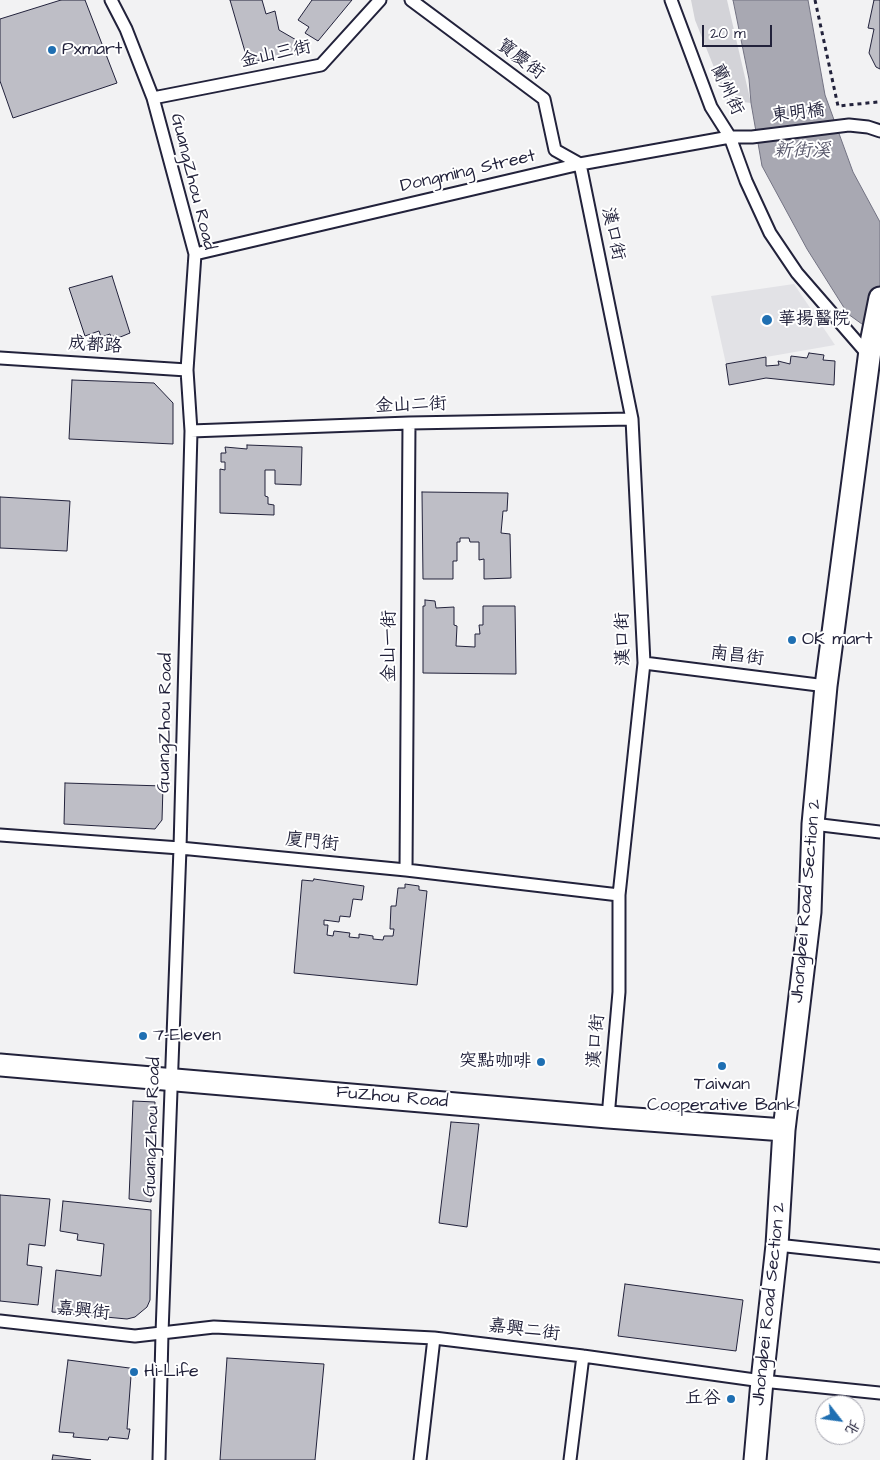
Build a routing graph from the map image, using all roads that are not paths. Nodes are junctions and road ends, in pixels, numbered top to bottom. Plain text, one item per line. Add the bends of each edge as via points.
1 (111, 0) edge
2 (380, 0) edge
3 (411, 0) edge
4 (671, 0) edge
5 (152, 98) junction
6 (880, 131) edge
7 (730, 137) junction
8 (752, 137) joint
9 (580, 164) junction
10 (194, 254) junction
11 (880, 298) edge
12 (870, 350) junction
13 (0, 358) edge
14 (187, 370) junction
15 (632, 419) junction
16 (409, 423) junction
17 (190, 431) junction
18 (644, 663) junction
19 (826, 686) junction
20 (813, 824) junction
21 (880, 832) edge
22 (0, 835) edge
23 (180, 848) junction
24 (406, 870) junction
25 (619, 896) junction
26 (0, 1064) edge
27 (172, 1079) junction
28 (608, 1117) junction
29 (784, 1130) junction
30 (777, 1245) junction
31 (880, 1256) edge
32 (0, 1321) edge
33 (162, 1333) junction
34 (434, 1338) junction
35 (583, 1356) junction
36 (762, 1381) junction
37 (880, 1393) edge
38 (159, 1460) edge
39 (420, 1460) edge
40 (570, 1460) edge
41 (755, 1460) edge

1 - 5 lane, GuangZhou Road via 126,29
2 - 5 lane, 金山三街 via 321,65
3 - 9 lane, 寶慶街 via 544,99 555,150
4 - 7 lane, 蘭州街 via 711,107
5 - 10 lane, GuangZhou Road
6 - 8 lane, 東明橋 via 849,125
7 - 8 lane, Dongming Street
7 - 9 lane, Dongming Street
7 - 12 lane, 蘭州街 via 770,233 797,273
9 - 10 lane, Dongming Street
9 - 15 lane, 漢口街
10 - 14 lane, GuangZhou Road
11 - 12 street, Jhongbei Road Section 2
12 - 19 street, Jhongbei Road Section 2
13 - 14 lane, 成都路
14 - 17 lane, GuangZhou Road
15 - 16 lane, 金山二街
15 - 18 lane, 漢口街
16 - 17 lane, 金山二街
16 - 24 lane, 金山一街
17 - 23 lane, GuangZhou Road
18 - 19 lane, 南昌街
18 - 25 lane, 漢口街
19 - 20 street, Jhongbei Road Section 2
20 - 21 lane
20 - 29 street, Jhongbei Road Section 2 via 810,912
22 - 23 lane, 廈門街
23 - 24 lane, 廈門街
23 - 27 lane, GuangZhou Road
24 - 25 lane, 廈門街
25 - 28 lane, 漢口街 via 619,992
26 - 27 street, FuZhou Road
27 - 28 street, FuZhou Road
27 - 33 lane, GuangZhou Road
28 - 29 street, FuZhou Road
29 - 30 street, Jhongbei Road Section 2
30 - 31 lane
30 - 36 street, Jhongbei Road Section 2
32 - 33 lane, 嘉興街 via 135,1336
33 - 34 lane, 嘉興二街 via 214,1327
33 - 38 lane, GuangZhou Road
34 - 35 lane, 嘉興二街
34 - 39 lane
35 - 36 lane, 嘉興二街
35 - 40 lane
36 - 37 lane, 嘉興二街
36 - 41 street, Jhongbei Road Section 2

